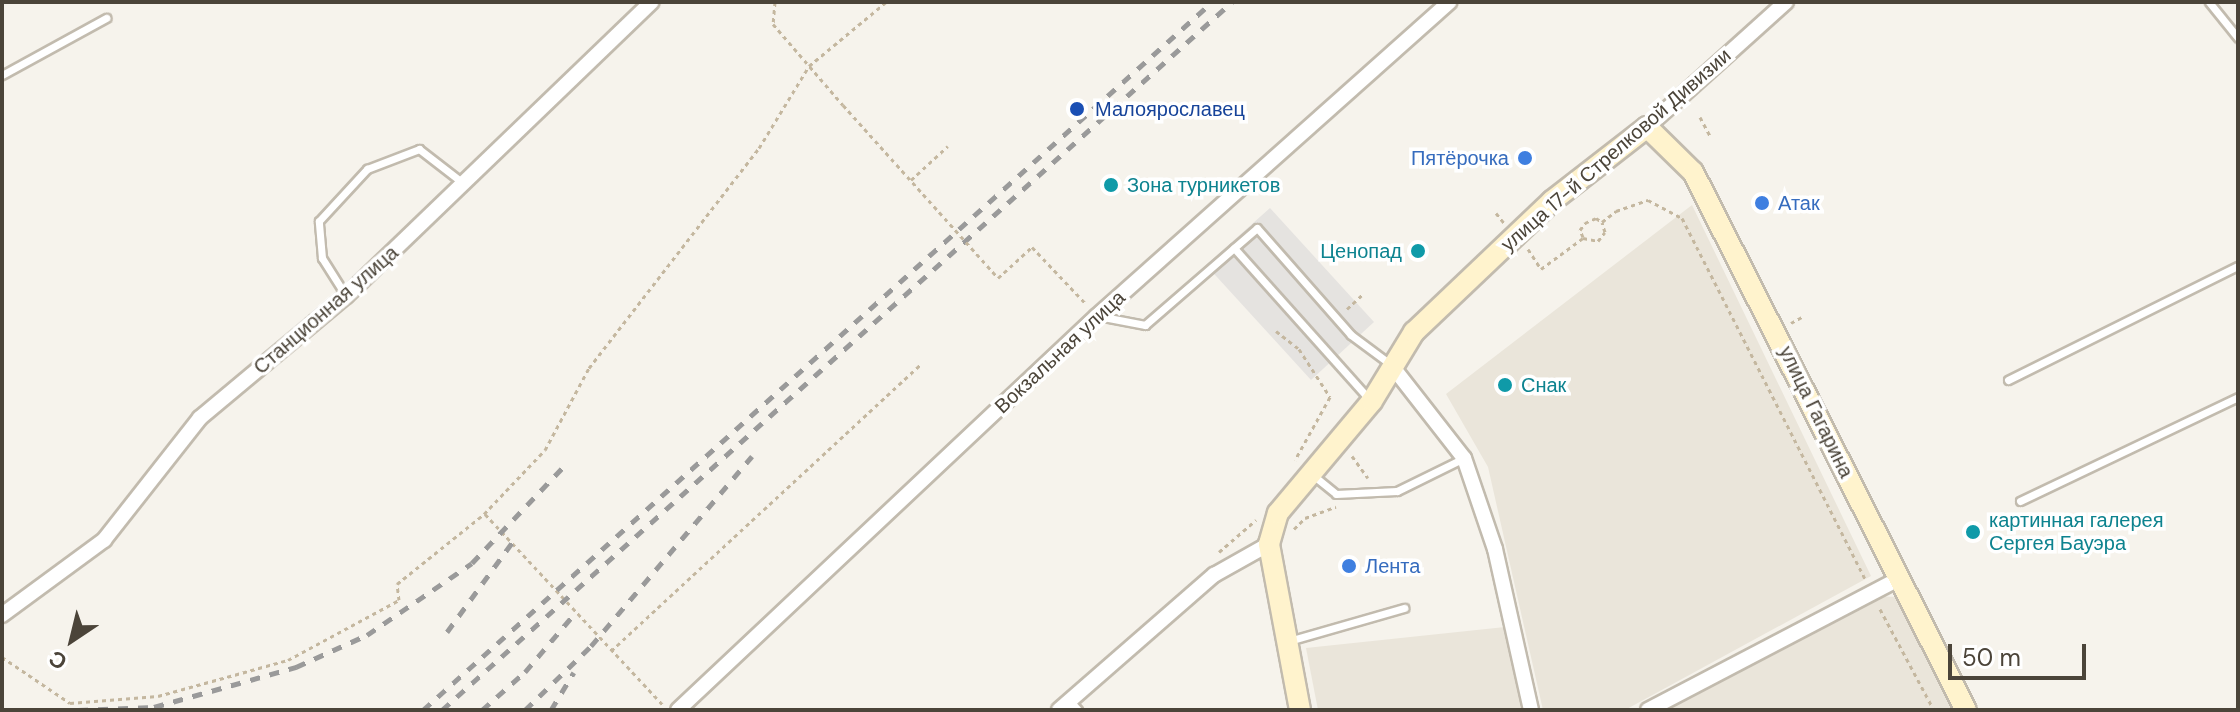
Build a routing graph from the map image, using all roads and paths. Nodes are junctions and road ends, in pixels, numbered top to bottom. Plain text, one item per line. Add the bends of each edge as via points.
1 (651, 2) edge
2 (775, 2) edge
3 (886, 2) edge
4 (1450, 2) edge
5 (1786, 2) edge
6 (2209, 2) edge
7 (106, 18) dead end
8 (2238, 38) edge
9 (809, 66) junction
10 (2, 75) edge
11 (1700, 117) dead end
12 (1647, 127) junction
13 (1710, 136) dead end
14 (948, 146) dead end
15 (911, 180) junction
16 (463, 183) junction
17 (1496, 213) dead end
18 (1602, 222) junction
19 (1516, 235) junction
20 (1583, 238) junction
21 (1234, 248) junction
22 (2238, 266) edge
23 (346, 296) junction
24 (1097, 316) junction
25 (1276, 331) dead end
26 (921, 364) dead end
27 (1392, 366) junction
28 (2008, 380) dead end
29 (2238, 397) edge
30 (1372, 401) junction
31 (1340, 443) junction
32 (1464, 458) junction
33 (1291, 467) dead end
34 (1314, 476) junction
35 (1377, 492) junction
36 (2020, 501) dead end
37 (1348, 503) dead end
38 (1262, 511) dead end
39 (484, 514) junction
40 (1276, 542) junction
41 (1213, 557) dead end
42 (1897, 580) junction
43 (1872, 593) junction
44 (1404, 608) dead end
45 (2, 615) edge
46 (1287, 642) junction
47 (611, 651) junction
48 (2, 657) edge
49 (1069, 707) edge
50 (668, 710) edge
51 (678, 710) edge
52 (1300, 710) edge
53 (1531, 710) edge
54 (1648, 710) edge
55 (1934, 710) edge
56 (1966, 710) edge

1 - 16 street, Станционная улица
2 - 9 path via 773,24
3 - 9 path
4 - 24 street, Вокзальная улица
5 - 12 street, улица 17-й Стрелковой Дивизии
6 - 8 lane
7 - 10 lane
9 - 15 path, bridge
9 - 39 path via 759,148 589,368 545,450
11 - 13 path
12 - 19 main road, улица 17-й Стрелковой Дивизии
12 - 42 main road, улица Гагарина via 1693,172 1777,330
14 - 15 path
15 - 24 path, bridge via 998,278 1032,247
16 - 23 street, Станционная улица
16 - 23 lane via 419,149 367,169 319,221 322,258
17 - 19 path
18 - 20 path via 1596,218 1585,223 1580,230
18 - 20 path via 1605,232 1598,241
18 - 43 path via 1648,200 1682,218
19 - 20 path via 1541,269
19 - 27 main road, улица 17-й Стрелковой Дивизии via 1414,332
21 - 24 lane via 1145,325
21 - 27 lane via 1257,228 1351,335
21 - 30 lane
22 - 28 lane
23 - 45 street, Станционная улица via 200,418 104,540
24 - 51 street, Вокзальная улица
25 - 33 path via 1299,349 1330,397
26 - 47 path
27 - 30 main road, улица 17-й Стрелковой Дивизии
27 - 32 street
29 - 36 lane
30 - 31 main road, улица 17-й Стрелковой Дивизии
31 - 34 main road, улица 17-й Стрелковой Дивизии
31 - 35 path
32 - 35 lane via 1397,491
32 - 53 street via 1495,549
34 - 35 lane via 1336,494
34 - 40 main road, улица 17-й Стрелковой Дивизии via 1278,513
37 - 40 path via 1305,518
38 - 41 path
39 - 47 path
39 - 48 path via 397,584 399,600 288,660 158,696 70,703
40 - 46 main road
40 - 49 street via 1214,575
42 - 43 street
42 - 56 main road, улица Гагарина
43 - 54 street
43 - 55 path
44 - 46 lane
46 - 52 main road
47 - 50 path

